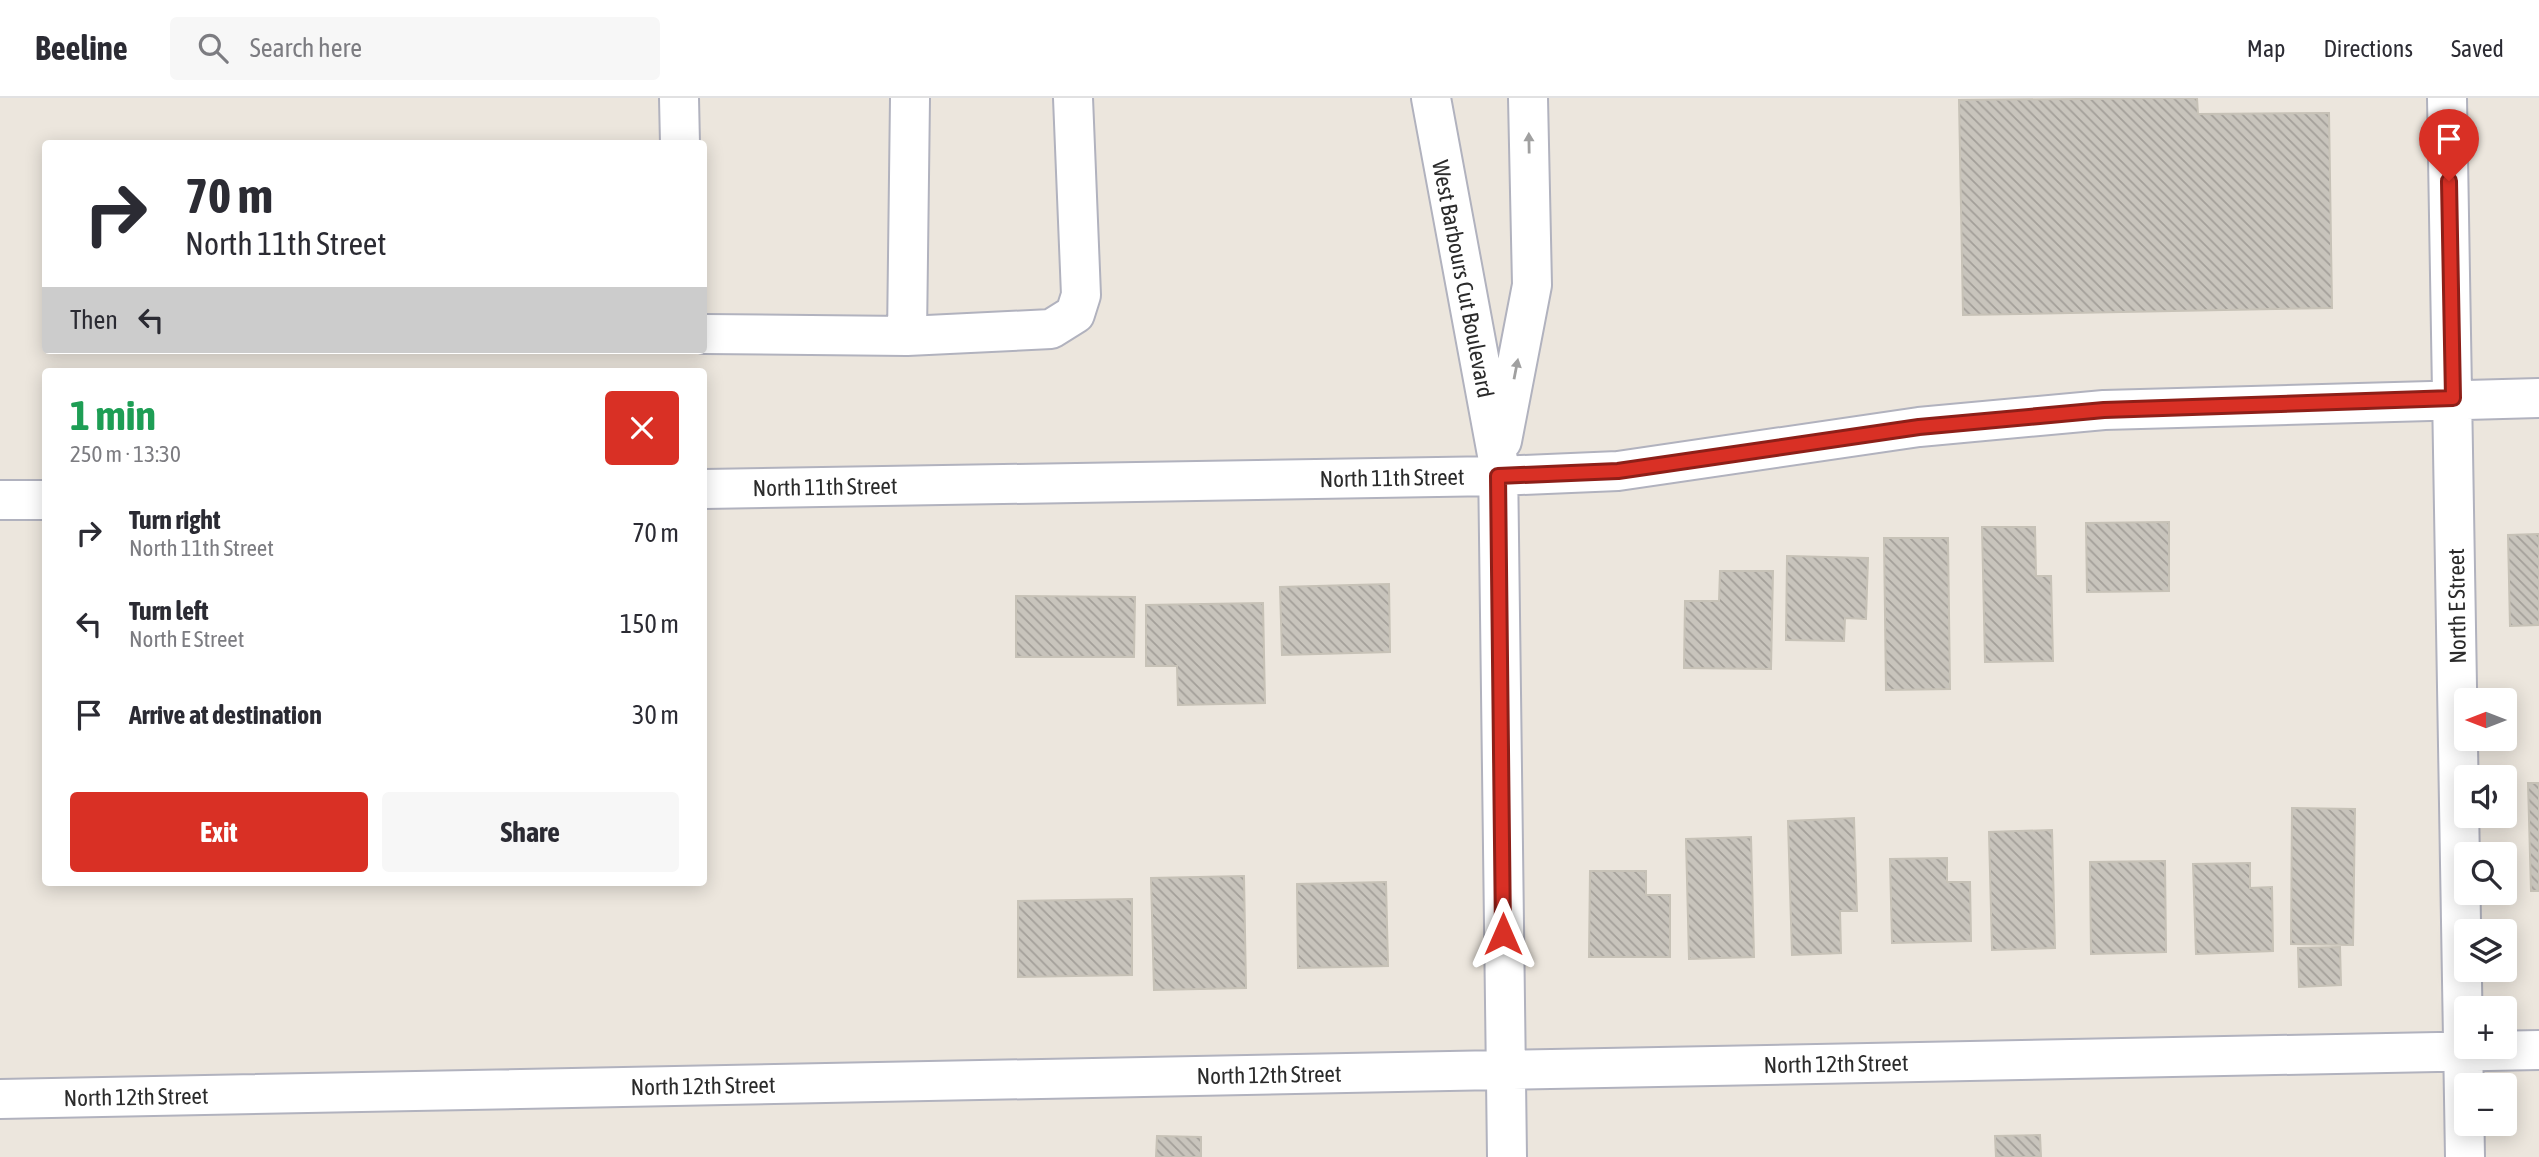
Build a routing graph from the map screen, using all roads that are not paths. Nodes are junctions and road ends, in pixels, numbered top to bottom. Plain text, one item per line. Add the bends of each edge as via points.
1 (679, 98) edge
2 (909, 98) edge
3 (1073, 98) edge
4 (1431, 98) edge
5 (1528, 98) edge
6 (2447, 98) edge
7 (680, 140) edge
8 (707, 334) edge
9 (907, 336) junction
10 (2453, 398) junction
11 (2539, 398) edge
12 (1498, 468) junction
13 (707, 489) edge
14 (0, 500) edge
15 (42, 500) edge
16 (2464, 996) edge
17 (2517, 1051) edge
18 (2539, 1051) edge
19 (2454, 1052) edge
20 (2465, 1059) edge
21 (1504, 1070) junction
22 (0, 1099) edge
23 (1507, 1157) edge
24 (2465, 1157) edge

1 - 7 street
2 - 9 street
3 - 9 street via 1081,295 1075,314 1051,329
4 - 12 street, West Barbours Cut Boulevard
12 -> 5 street, West Barbours Cut Boulevard via 1532,285
6 - 10 street, North E Street
8 - 9 street
10 - 11 street, North 11th Street
10 - 12 street, North 11th Street via 2104,410 1919,427 1618,471
10 - 16 street, North E Street
12 - 13 street, North 11th Street
12 - 21 street, West Barbours Cut Boulevard
14 - 15 street
17 - 18 street, North 12th Street
19 - 21 street, North 12th Street
20 - 24 street, North E Street
21 - 22 street, North 12th Street
21 - 23 street, West Barbours Cut Boulevard

